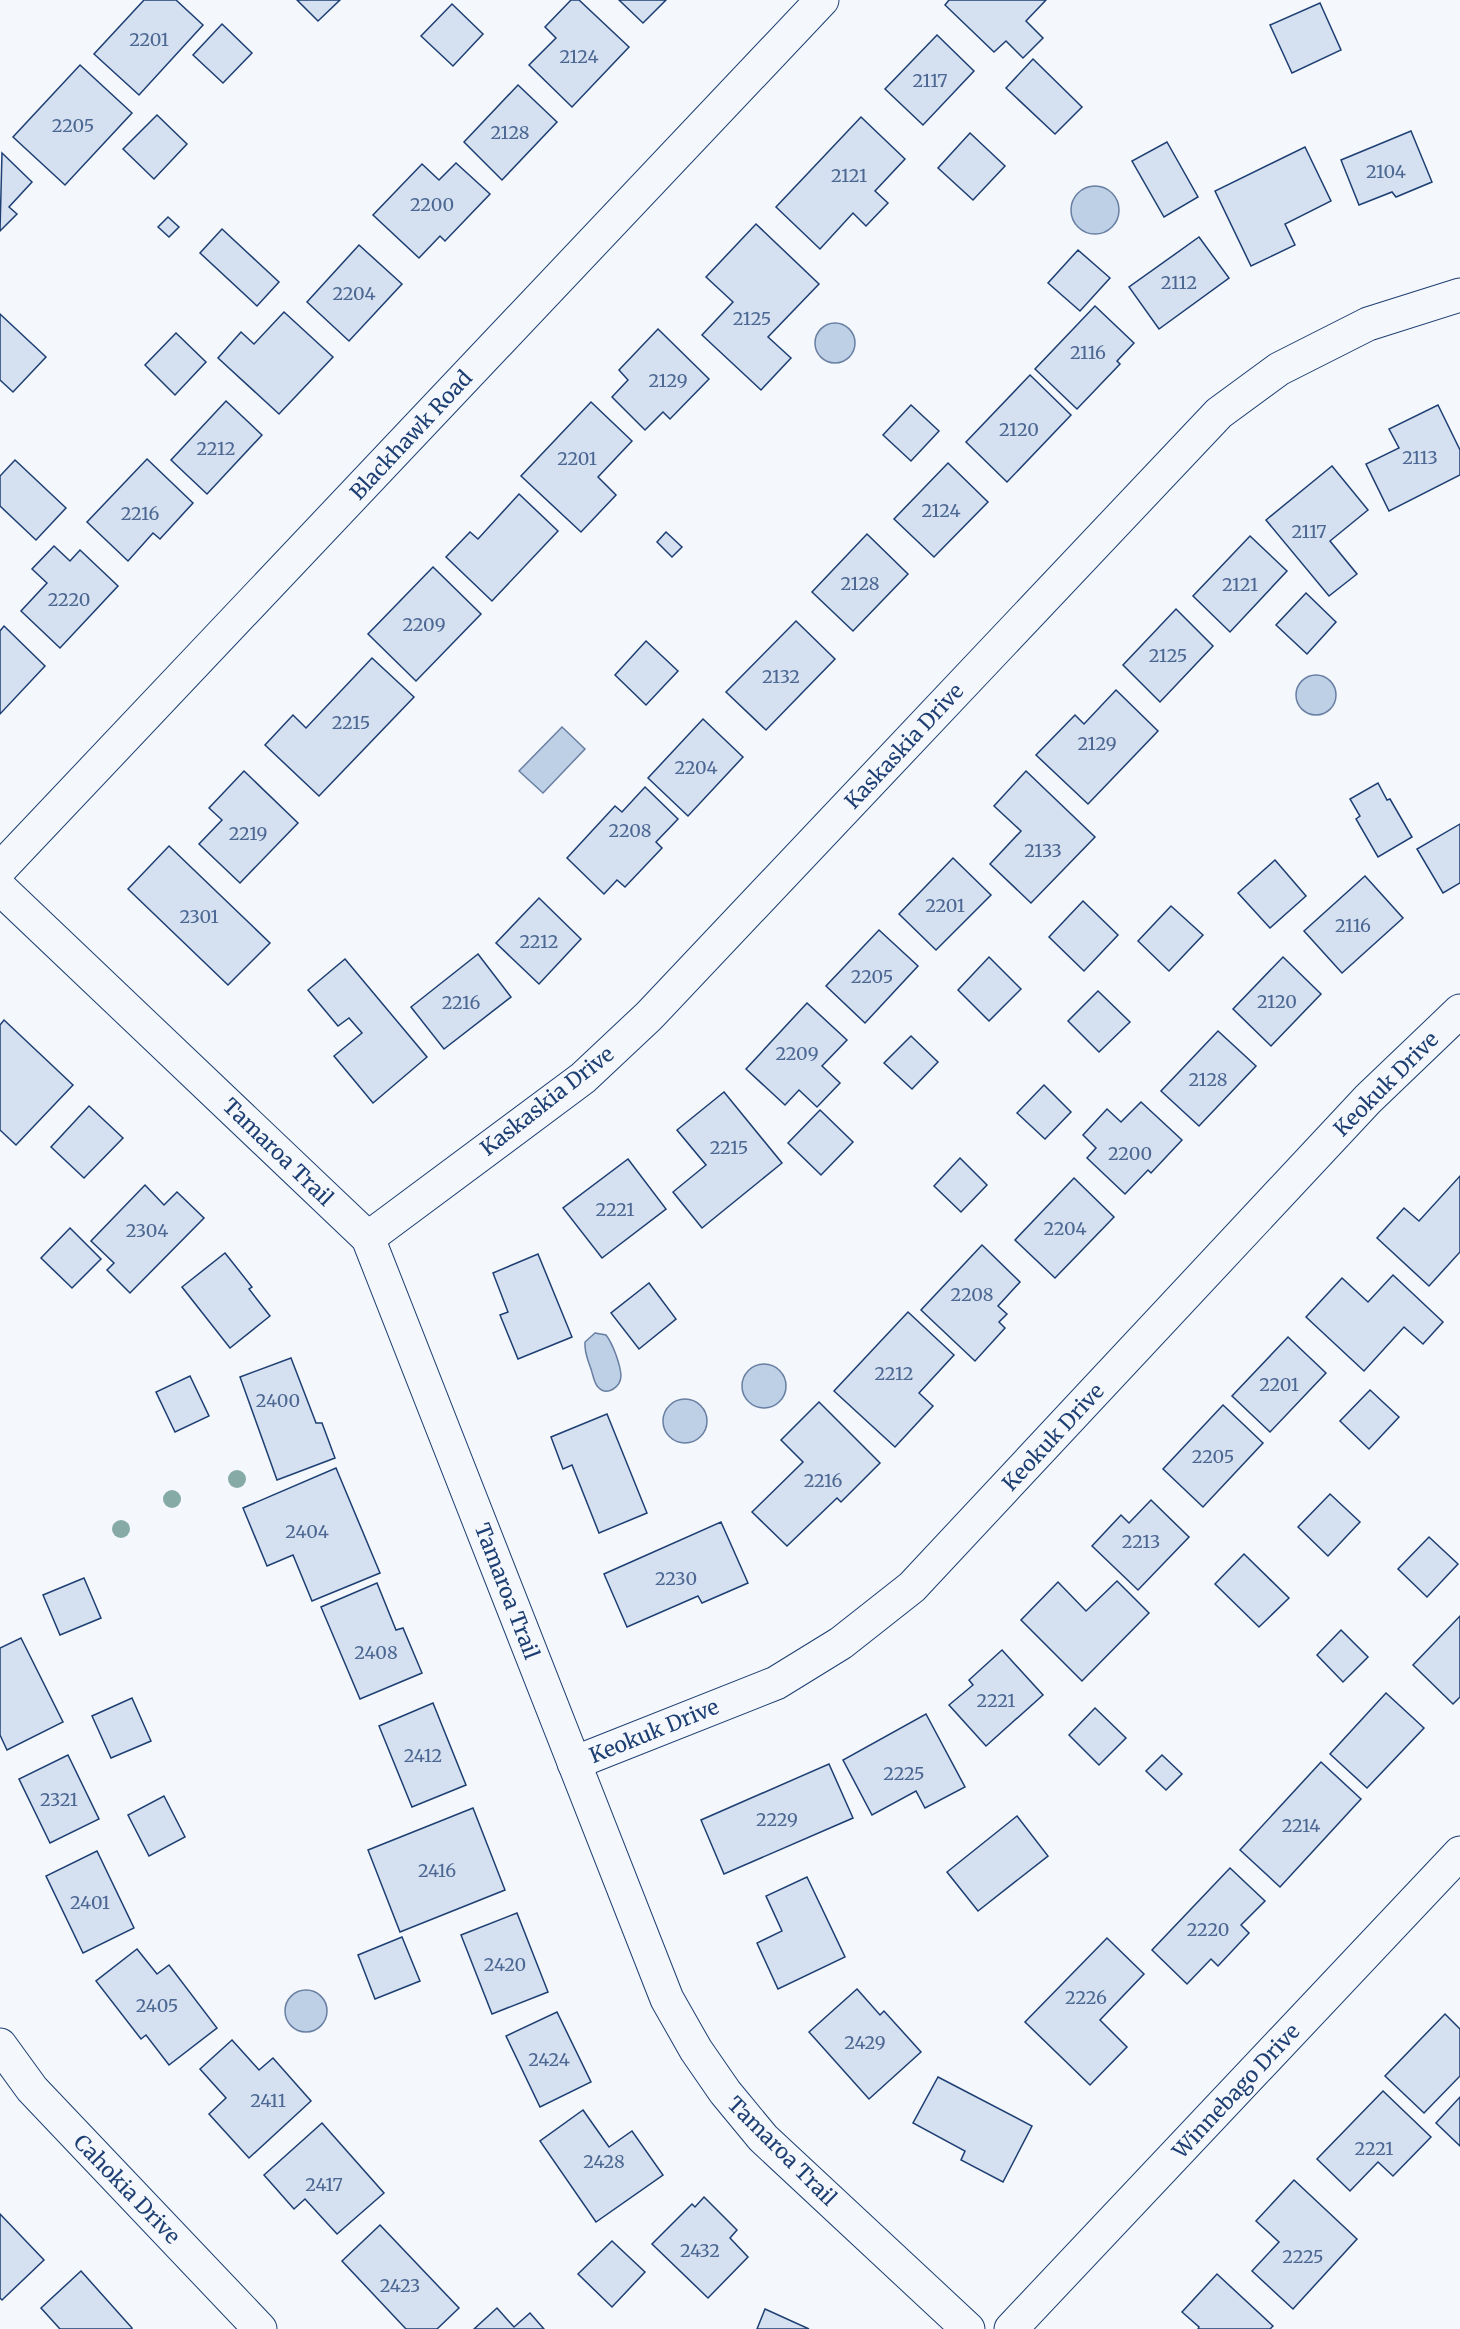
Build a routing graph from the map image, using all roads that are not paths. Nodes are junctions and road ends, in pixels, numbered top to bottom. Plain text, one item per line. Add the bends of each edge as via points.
1 (822, 0) edge
2 (1460, 295) edge
3 (0, 869) edge
4 (0, 888) edge
5 (1460, 1011) edge
6 (368, 1238) junction
7 (574, 1763) junction
8 (1456, 1864) edge
9 (0, 2045) edge
10 (260, 2329) edge
11 (968, 2329) edge
12 (1011, 2329) edge

1 - 3 street, Blackhawk Road
2 - 6 street, Kaskaskia Drive via 1368,324 1279,369 1219,413 649,1016 583,1078
4 - 6 street, Tamaroa Trail
5 - 7 street, Keokuk Drive via 1368,1099 912,1587 841,1643 776,1683
6 - 7 street, Tamaroa Trail
7 - 11 street, Tamaroa Trail via 668,1999 725,2092 763,2138
8 - 12 street, Winnebago Drive
9 - 10 street, Cahokia Drive via 32,2089

